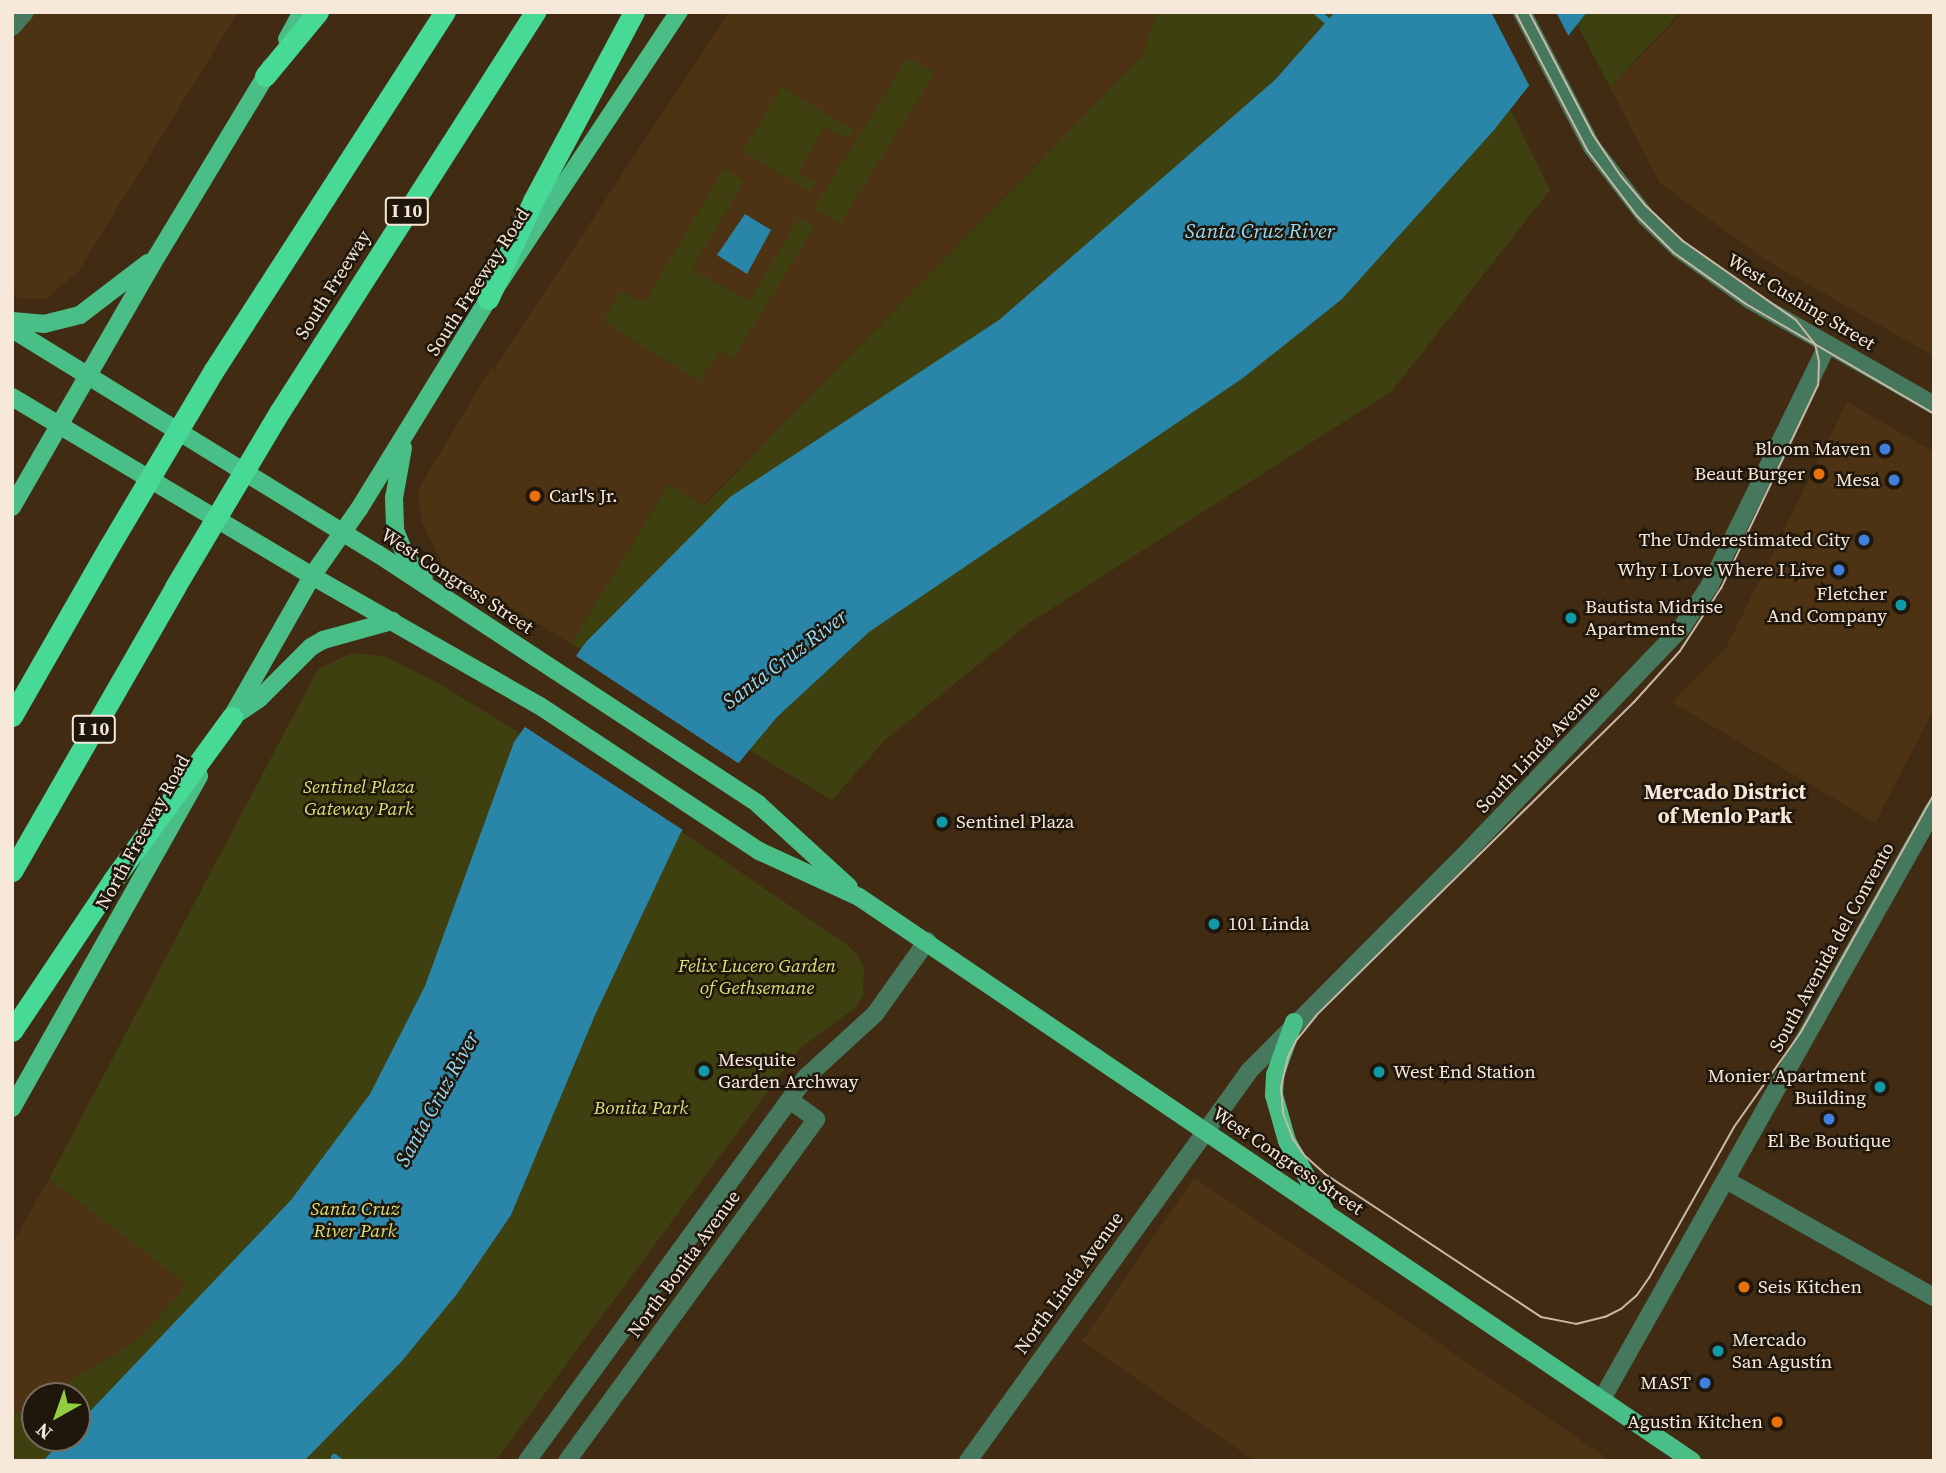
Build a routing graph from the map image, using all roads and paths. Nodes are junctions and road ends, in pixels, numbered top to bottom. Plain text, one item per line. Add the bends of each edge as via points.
1 (25, 12) edge
2 (302, 12) edge
3 (318, 12) edge
4 (444, 12) edge
5 (535, 12) edge
6 (634, 12) edge
7 (679, 12) edge
8 (1522, 12) edge
9 (12, 27) edge
10 (265, 76) junction
11 (156, 256) junction
12 (488, 299) junction
13 (12, 321) edge
14 (12, 329) edge
15 (1828, 344) junction
16 (88, 375) junction
17 (12, 397) edge
18 (1934, 405) edge
19 (58, 427) junction
20 (406, 434) junction
21 (12, 483) edge
22 (14, 505) edge
23 (344, 533) junction
24 (313, 576) junction
25 (435, 592) junction
26 (393, 621) junction
27 (12, 716) edge
28 (232, 716) junction
29 (1934, 810) edge
30 (12, 871) edge
31 (859, 897) junction
32 (927, 941) junction
33 (1294, 1022) junction
34 (12, 1031) edge
35 (790, 1100) junction
36 (12, 1108) edge
37 (1205, 1130) junction
38 (1726, 1180) junction
39 (1327, 1213) junction
40 (1934, 1297) edge
41 (1602, 1399) junction
42 (527, 1461) edge
43 (567, 1461) edge
44 (968, 1461) edge
45 (1692, 1461) edge

1 - 9 street
2 - 10 main road
3 - 10 highway
4 - 27 highway, bridge via 214,370
5 - 30 highway, South Freeway / I 10, bridge via 280,411
6 - 12 highway via 533,201
7 - 12 main road, South Freeway Road
8 - 15 street, West Cushing Street via 1592,146 1646,217 1749,300
10 - 11 main road
11 - 13 main road via 80,315 44,324
11 - 16 main road
12 - 20 main road, South Freeway Road
14 - 16 main road, West Congress Street
15 - 18 street, West Cushing Street
15 - 33 street, South Linda Avenue via 1710,585 1682,627 1433,886
16 - 19 main road
16 - 23 main road, West Congress Street
17 - 19 main road, West Congress Street
19 - 22 main road
19 - 24 main road, West Congress Street
20 - 23 main road, South Freeway Road
20 - 25 main road via 394,498 395,530 407,559
21 - 22 main road
23 - 24 main road, South Freeway Road
23 - 25 main road, West Congress Street
24 - 26 main road, West Congress Street
24 - 28 main road, North Freeway Road
25 - 31 main road, West Congress Street via 758,804
26 - 28 main road via 323,640 259,699
26 - 31 main road, West Congress Street via 540,706 759,851
28 - 34 highway via 113,880
28 - 36 main road, North Freeway Road
29 - 38 street, South Avenida del Convento
31 - 32 main road, West Congress Street
32 - 35 street, North Bonita Avenue via 875,1014 806,1078
32 - 37 main road, West Congress Street
33 - 37 street, South Linda Avenue via 1249,1070
33 - 39 main road via 1275,1075 1274,1095 1287,1141
35 - 42 street, North Bonita Avenue
35 - 43 street, North Bonita Avenue via 817,1119
37 - 39 main road, West Congress Street
37 - 44 street, North Linda Avenue
38 - 40 street
38 - 41 street, South Avenida del Convento
39 - 41 main road, West Congress Street
41 - 45 main road, West Congress Street

